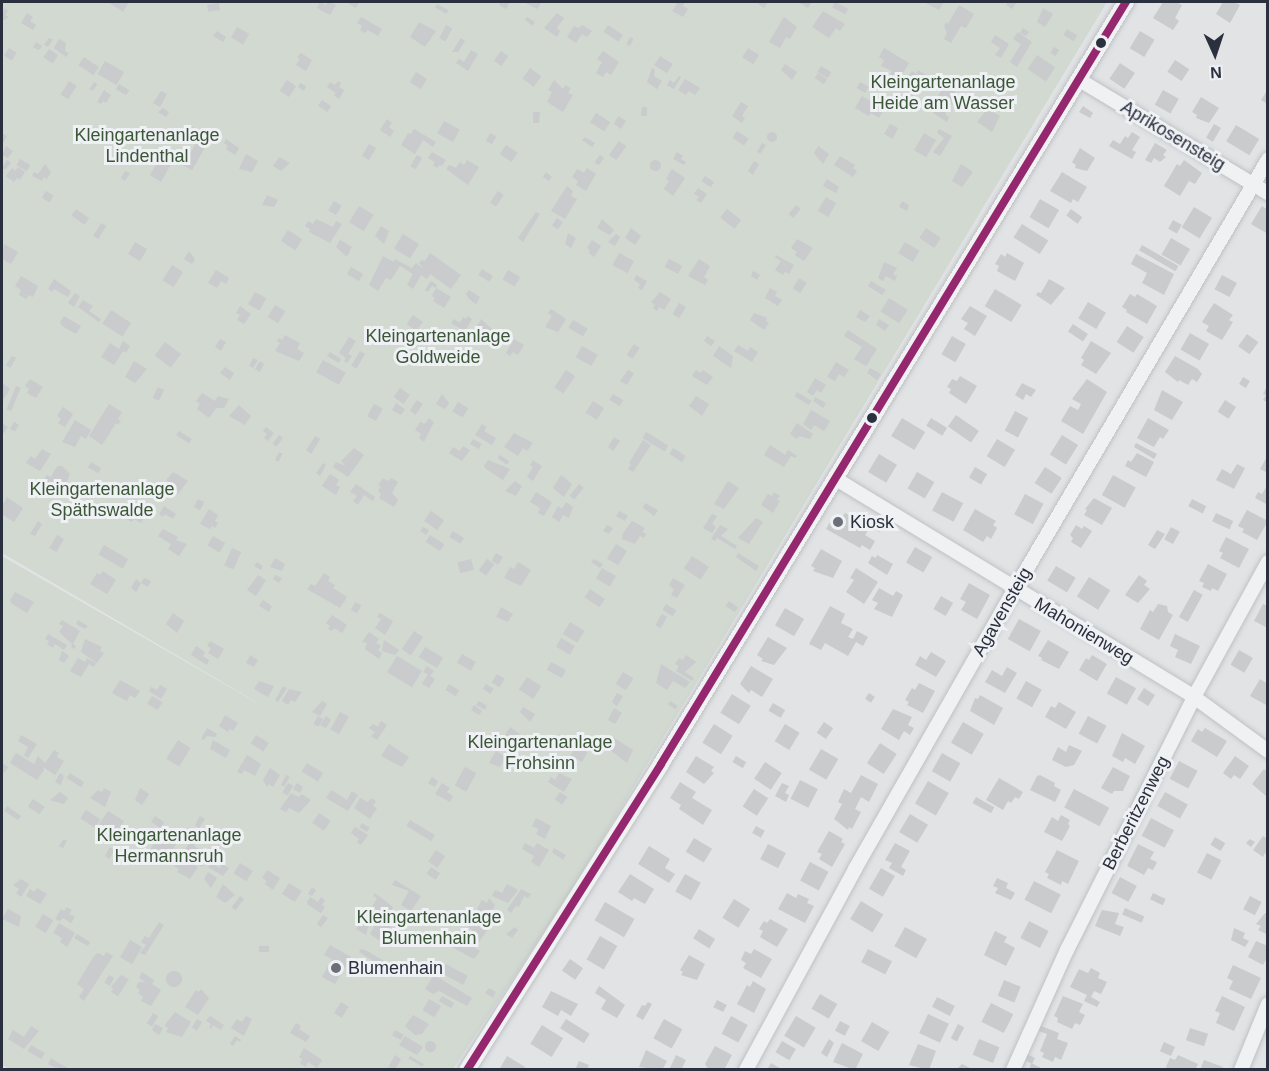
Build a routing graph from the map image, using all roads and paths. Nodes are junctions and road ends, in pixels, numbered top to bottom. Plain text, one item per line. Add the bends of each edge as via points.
1 (1126, 2) edge
2 (1078, 79) junction
3 (1268, 159) edge
4 (1253, 185) junction
5 (1268, 194) edge
6 (836, 479) junction
7 (1268, 562) edge
8 (1016, 589) junction
9 (1194, 697) junction
10 (1268, 751) edge
11 (1268, 1004) edge
12 (467, 1070) edge
13 (746, 1070) edge
14 (1014, 1070) edge
15 (1241, 1070) edge

1 - 2 street
2 - 4 street, Aprikosensteig
2 - 6 street
3 - 4 street, Agavensteig
4 - 5 street, Aprikosensteig
4 - 8 street, Agavensteig
6 - 8 street, Mahonienweg
6 - 12 street
7 - 9 street, Berberitzenweg
8 - 9 street, Mahonienweg
8 - 13 street, Agavensteig via 855,869
9 - 10 street, Mahonienweg
9 - 14 street, Berberitzenweg via 1067,950
11 - 15 street

